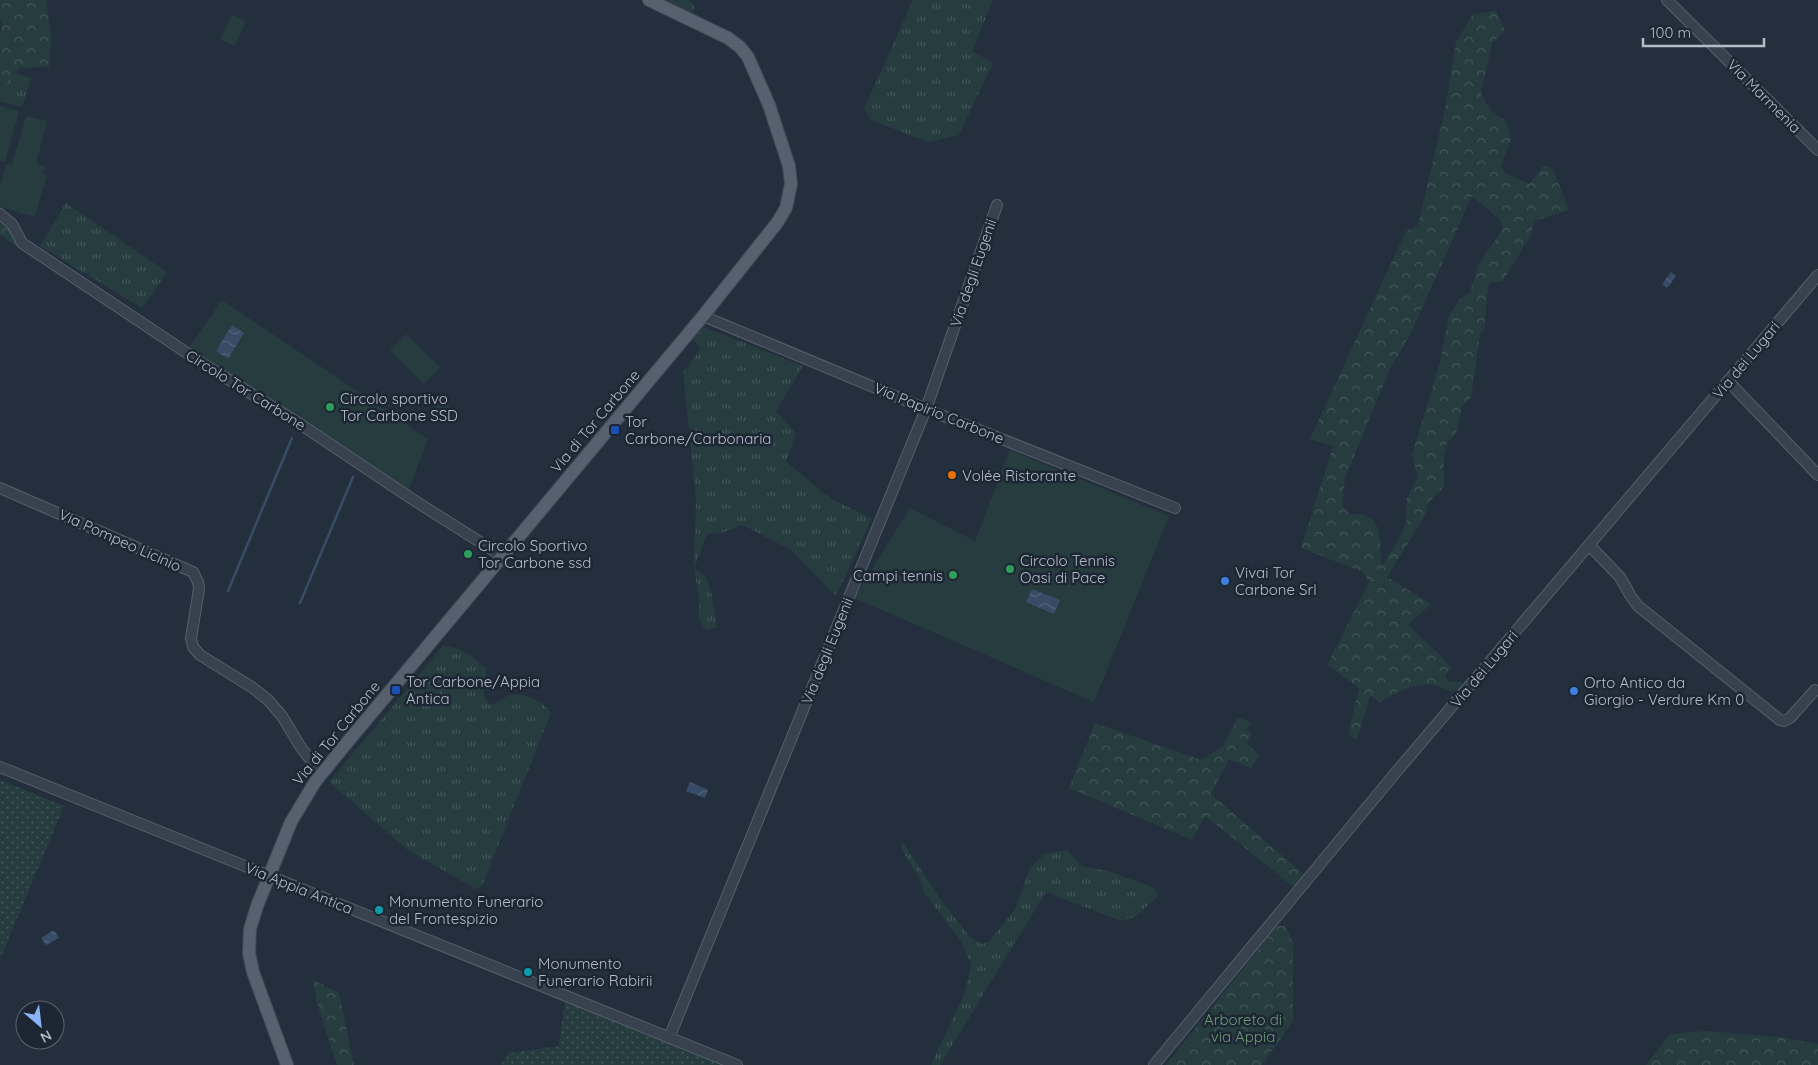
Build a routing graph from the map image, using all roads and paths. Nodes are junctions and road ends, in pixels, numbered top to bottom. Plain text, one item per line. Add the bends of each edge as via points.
1 (650, 0) edge
2 (1667, 0) edge
3 (1818, 150) edge
4 (997, 205) dead end
5 (0, 214) edge
6 (1818, 275) edge
7 (703, 316) junction
8 (1728, 381) junction
9 (926, 409) junction
10 (1818, 475) edge
11 (0, 488) edge
12 (1175, 508) dead end
13 (1589, 545) junction
14 (502, 556) junction
15 (1815, 690) dead end
16 (0, 767) edge
17 (321, 774) junction
18 (269, 876) junction
19 (669, 1038) junction
20 (287, 1065) edge
21 (737, 1065) edge
22 (1154, 1065) edge

1 - 7 main road, Via di Tor Carbone via 722,35 746,54 763,89 790,171 792,184 783,214
2 - 3 street, Via Marmenia
4 - 9 street, Via degli Eugenii
5 - 14 street, Circolo Tor Carbone via 12,224 22,243
6 - 8 street, Via dei Lugari
7 - 9 street, Via Papirio Carbone
7 - 14 main road, Via di Tor Carbone
8 - 10 street
8 - 13 street, Via dei Lugari
9 - 12 street, Via Papirio Carbone
9 - 19 street, Via degli Eugenii
11 - 17 street, Via Pompeo Licinio via 193,572 199,589 191,638 193,647 268,700
13 - 15 street via 1620,577 1638,606 1780,720 1788,720
13 - 22 street, Via dei Lugari via 1392,776
14 - 17 main road, Via di Tor Carbone
16 - 18 street, Via Appia Antica
17 - 18 main road, Via di Tor Carbone via 291,822
18 - 19 street, Via Appia Antica
18 - 20 main road, Via di Tor Carbone via 250,929 249,953
19 - 21 street, Via Appia Antica

